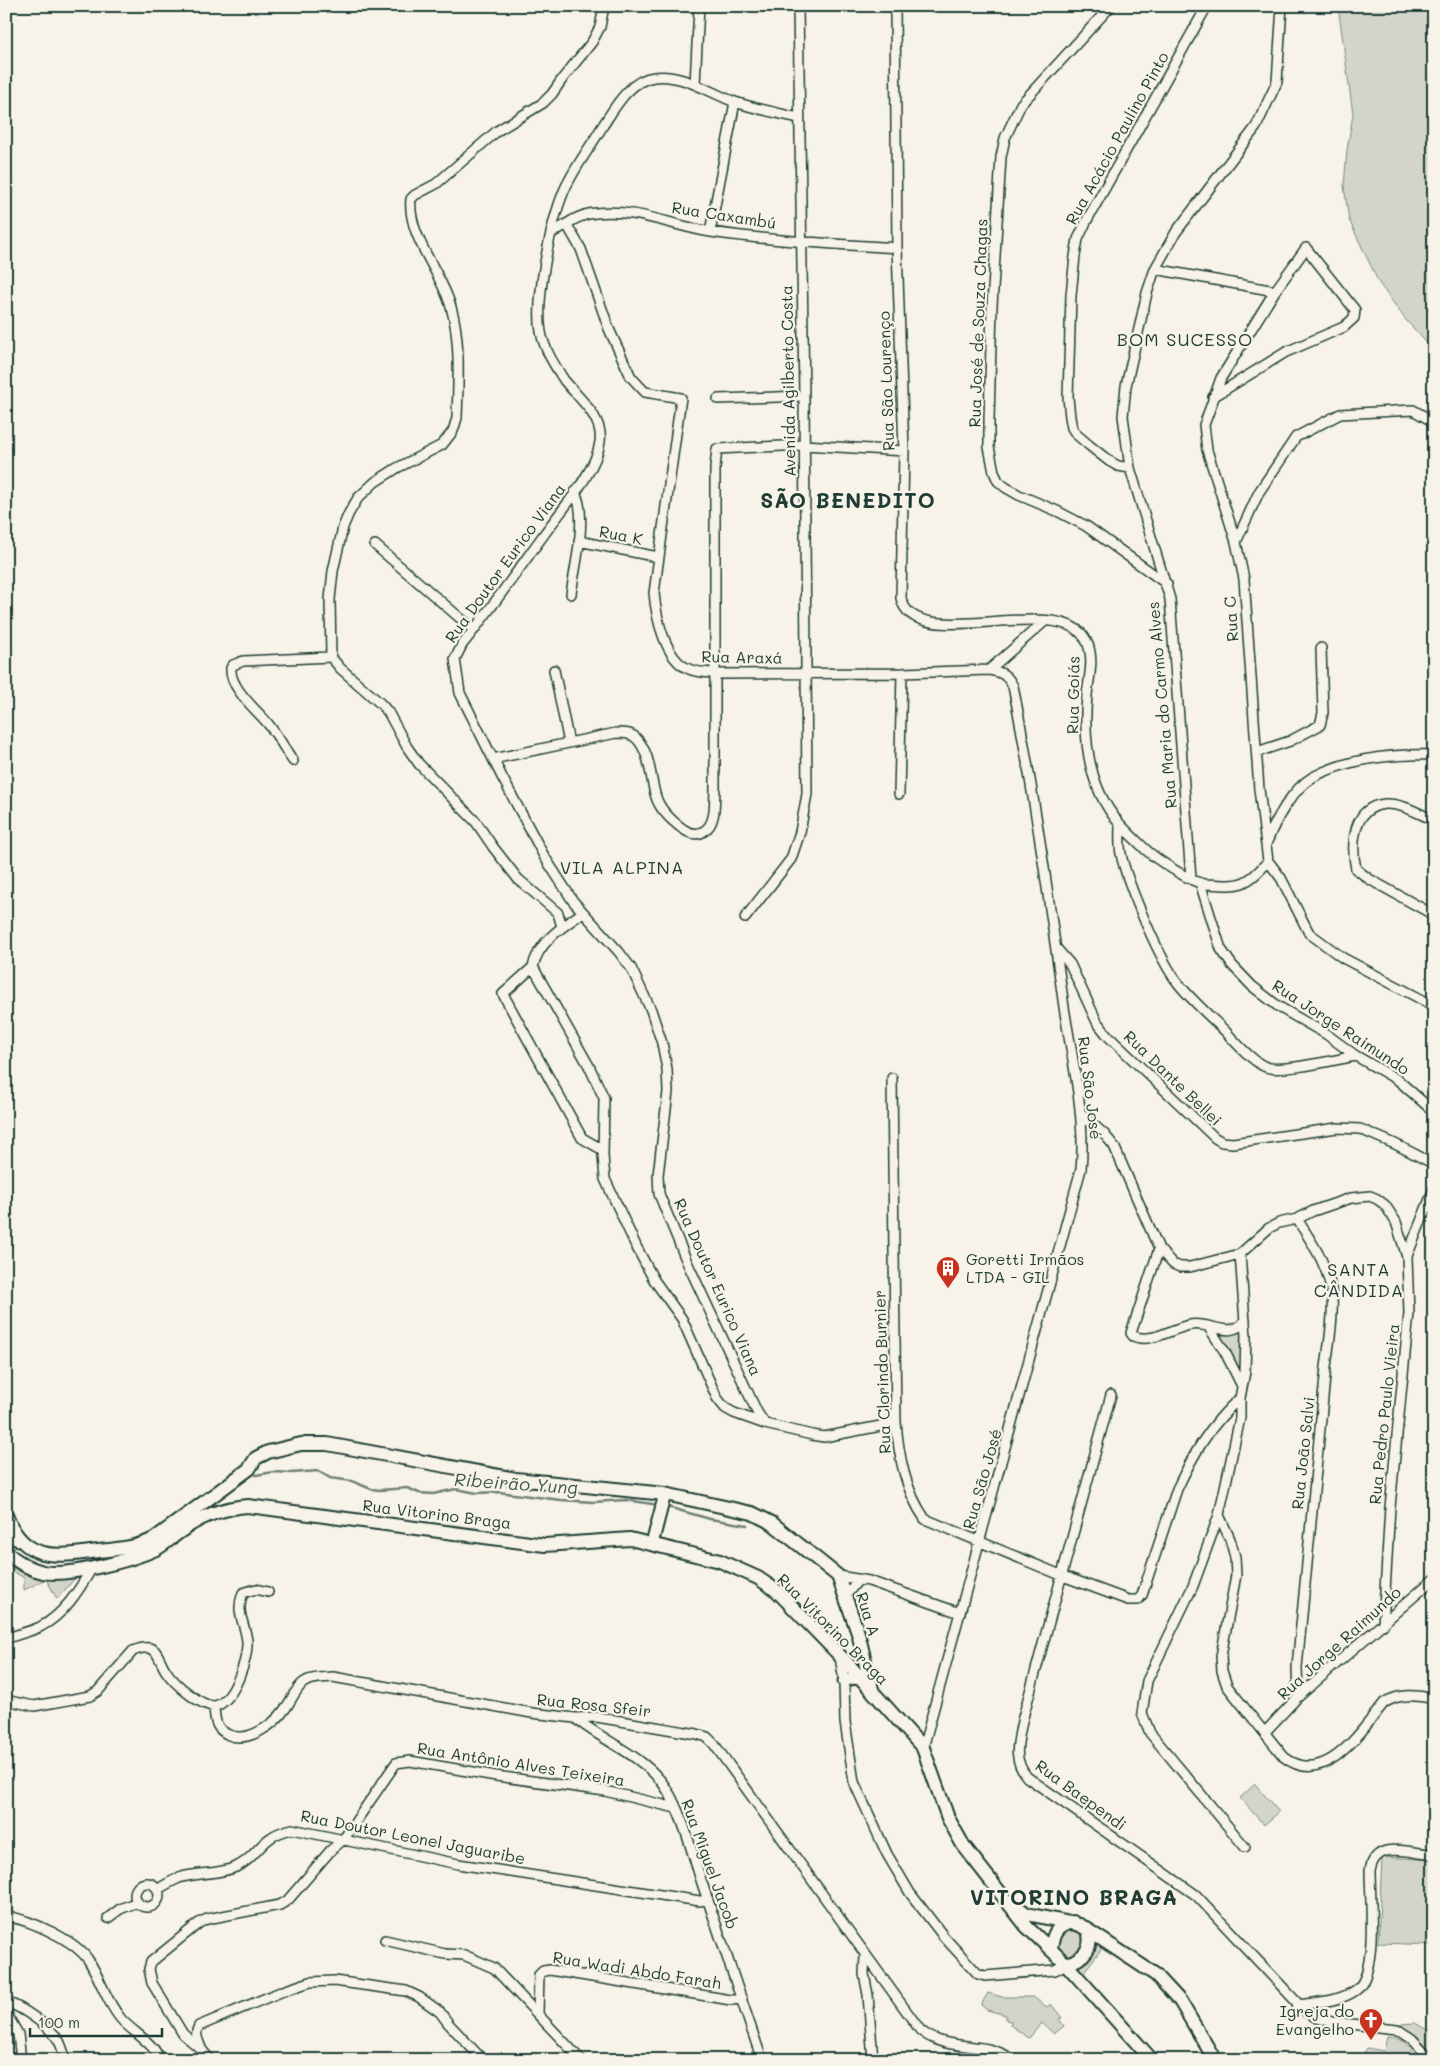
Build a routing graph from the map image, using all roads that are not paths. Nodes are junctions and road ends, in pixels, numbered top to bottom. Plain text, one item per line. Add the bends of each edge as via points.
1 (604, 6) edge
2 (699, 6) edge
3 (798, 6) edge
4 (895, 6) edge
5 (1111, 6) edge
6 (1207, 6) edge
7 (1282, 6) edge
8 (695, 84) junction
9 (735, 102) junction
10 (799, 118) junction
11 (567, 224) junction
12 (710, 232) junction
13 (552, 233) junction
14 (802, 241) junction
15 (897, 248) junction
16 (1155, 269) junction
17 (1275, 291) junction
18 (804, 396) junction
19 (1213, 397) junction
20 (718, 399) dead end
21 (1434, 422) edge
22 (804, 445) junction
23 (904, 451) junction
24 (1130, 468) junction
25 (575, 492) junction
26 (579, 541) junction
27 (1236, 542) junction
28 (375, 545) dead end
29 (658, 557) junction
30 (1167, 584) junction
31 (571, 594) dead end
32 (1045, 621) junction
33 (474, 630) junction
34 (1321, 648) dead end
35 (331, 657) junction
36 (554, 670) dead end
37 (989, 670) junction
38 (807, 673) junction
39 (902, 673) junction
40 (716, 674) junction
41 (569, 743) junction
42 (1257, 752) junction
43 (1434, 755) edge
44 (494, 759) junction
45 (293, 761) dead end
46 (899, 794) dead end
47 (1434, 820) edge
48 (1120, 824) junction
49 (1266, 844) junction
50 (1268, 861) junction
51 (1191, 878) junction
52 (1200, 883) junction
53 (573, 901) junction
54 (558, 913) junction
55 (582, 913) junction
56 (1434, 915) edge
57 (745, 918) dead end
58 (562, 927) junction
59 (1055, 946) junction
60 (533, 967) junction
61 (1434, 1006) edge
62 (1356, 1056) junction
63 (892, 1078) dead end
64 (1434, 1112) edge
65 (1080, 1113) junction
66 (603, 1150) junction
67 (1434, 1164) edge
68 (1434, 1189) edge
69 (1297, 1219) junction
70 (1159, 1249) junction
71 (1240, 1254) junction
72 (1407, 1257) junction
73 (1245, 1320) junction
74 (1208, 1326) junction
75 (1243, 1386) junction
76 (1111, 1395) dead end
77 (1240, 1398) junction
78 (896, 1423) junction
79 (765, 1424) junction
80 (665, 1497) junction
81 (6, 1515) edge
82 (1219, 1515) junction
83 (6, 1535) edge
84 (19, 1540) junction
85 (979, 1542) junction
86 (652, 1544) junction
87 (6, 1552) edge
88 (92, 1568) junction
89 (838, 1576) junction
90 (1062, 1576) junction
91 (1434, 1579) edge
92 (859, 1580) junction
93 (268, 1592) dead end
94 (846, 1595) junction
95 (960, 1613) junction
96 (1383, 1624) junction
97 (7, 1638) edge
98 (864, 1657) junction
99 (844, 1660) junction
100 (862, 1680) junction
101 (844, 1681) junction
102 (872, 1691) junction
103 (1298, 1697) junction
104 (1434, 1699) edge
105 (6, 1703) edge
106 (214, 1707) junction
107 (575, 1718) junction
108 (1266, 1732) junction
109 (923, 1748) junction
110 (676, 1808) junction
111 (343, 1840) junction
112 (1244, 1847) dead end
113 (1429, 1854) dead end
114 (158, 1889) junction
115 (708, 1899) junction
116 (1007, 1901) junction
117 (137, 1902) junction
118 (6, 1916) edge
119 (108, 1918) dead end
120 (1073, 1922) junction
121 (1087, 1928) junction
122 (385, 1940) dead end
123 (1051, 1949) junction
124 (865, 1956) junction
125 (1066, 1964) junction
126 (742, 1999) junction
127 (6, 2002) edge
128 (1297, 2005) junction
129 (6, 2013) edge
130 (538, 2014) junction
131 (202, 2050) junction
132 (21, 2060) edge
133 (66, 2060) edge
134 (159, 2060) edge
135 (210, 2060) edge
136 (483, 2060) edge
137 (581, 2060) edge
138 (762, 2060) edge
139 (873, 2060) edge
140 (1013, 2060) edge
141 (1152, 2060) edge
142 (1215, 2060) edge
143 (1432, 2060) edge

1 - 35 street via 600,27 592,42 552,94 543,103 497,130 436,184 411,199 419,239 452,309 456,339 457,418 442,445 374,482 358,498 343,527 333,571
2 - 8 street
3 - 10 street, Avenida Agilberto Costa
4 - 15 street, Rua São Lourenço
5 - 30 street, Rua José de Souza Chagas via 1021,104 1005,138 1001,157 992,306 990,447 994,472 1005,487 1086,526
6 - 24 street, Rua Acácio Paulino Pinto via 1086,220 1074,256 1068,397 1072,428 1109,461
7 - 16 street, Rua Maria do Carmo Alves via 1277,82 1256,128 1176,232
8 - 9 street, Rua Doutor Eurico Viana
8 - 13 street, Rua Doutor Eurico Viana via 652,77 627,92 565,190
9 - 10 street, Rua Doutor Eurico Viana
9 - 12 street
10 - 14 street, Avenida Agilberto Costa
11 - 12 street, Rua Caxambú via 582,215 618,212
11 - 13 street, Rua Caxambú
11 - 29 street, Rua Araxá via 581,249 630,377 645,392 681,398
12 - 14 street, Rua Caxambú
13 - 25 street, Rua Doutor Eurico Viana via 543,282 541,332 550,357 592,414 601,436 586,476
14 - 15 street, Rua Caxambú
14 - 18 street, Avenida Agilberto Costa
15 - 23 street, Rua São Lourenço
16 - 17 street
16 - 24 street, Rua Maria do Carmo Alves via 1126,386 1124,416
17 - 19 street, Rua C via 1220,378
17 - 19 street, Rua C via 1306,248 1355,310 1354,318 1344,327 1286,352
18 - 20 street
18 - 22 street, Avenida Agilberto Costa
19 - 27 street, Rua C via 1204,425 1206,450
21 - 27 street via 1413,410 1340,414 1296,437 1259,492
22 - 23 street
22 - 38 street, Avenida Agilberto Costa
22 - 40 street via 717,449
23 - 32 street, Rua São Lourenço via 902,606 908,613 930,622
24 - 30 street, Rua Maria do Carmo Alves
25 - 26 street via 582,514
25 - 33 street, Rua Doutor Eurico Viana
26 - 29 street, Rua K
26 - 31 street
27 - 42 street, Rua C via 1244,579
28 - 33 street
29 - 40 street, Rua Araxá via 654,593 662,634 683,666
30 - 51 street, Rua Maria do Carmo Alves
32 - 37 street
32 - 48 street, Rua Goiás via 1069,624 1083,634 1089,646 1092,660 1085,721 1088,756 1104,800
33 - 44 street, Rua Doutor Eurico Viana via 455,660 456,674 460,693
34 - 42 street via 1323,713 1320,725 1290,741
35 - 45 street via 243,661 231,668 233,680 245,699
35 - 54 street via 384,708 419,764 476,822 518,879
36 - 41 street
37 - 39 street, Rua Araxá
37 - 59 street, Rua São José via 1001,672 1013,686
38 - 39 street, Rua Araxá
38 - 40 street, Rua Araxá
38 - 57 street, Avenida Agilberto Costa via 807,794 800,832 792,859
39 - 46 street
40 - 41 street via 713,816 707,828 699,833 684,830 661,808 646,753 632,735 616,733
41 - 44 street
42 - 49 street, Rua C
43 - 49 street via 1372,759 1312,778 1290,799
44 - 53 street, Rua Doutor Eurico Viana via 544,856
47 - 56 street via 1402,806 1385,804 1370,809 1357,822 1352,851 1356,869
48 - 51 street, Rua Goiás via 1151,855
48 - 62 street via 1122,857 1128,877 1169,971 1232,1039 1260,1064 1271,1068
49 - 50 street
50 - 52 street, Rua Goiás via 1256,876 1246,882 1235,885
50 - 61 street via 1281,878 1309,933 1343,958
51 - 52 street, Rua Goiás
52 - 62 street, Rua Jorge Raimundo via 1221,949 1232,965 1279,1007
53 - 54 street
53 - 55 street, Rua Doutor Eurico Viana
54 - 58 street
55 - 58 street
55 - 79 street, Rua Doutor Eurico Viana via 631,968 651,1010 667,1069 668,1092 658,1175 660,1194 687,1262
58 - 60 street via 536,955
59 - 65 street, Rua São José
59 - 67 street, Rua Dante Bellei via 1070,964 1097,1022 1108,1036 1215,1138 1233,1143 1337,1128 1360,1129
60 - 66 street via 604,1098
60 - 66 street via 503,994 582,1138
62 - 64 street, Rua Jorge Raimundo via 1398,1080
63 - 78 street, Rua Clorindo Burnier
65 - 70 street, Rua Pedro Paulo Vieira via 1114,1146
65 - 85 street, Rua São José via 1083,1139 1081,1168
66 - 79 street via 605,1178 620,1212 654,1280 682,1319 717,1398 734,1413
68 - 72 street
69 - 71 street, Rua Pedro Paulo Vieira via 1269,1228
69 - 72 street, Rua Pedro Paulo Vieira via 1351,1198 1370,1196 1385,1205 1396,1222
69 - 103 street, Rua João Salvi via 1318,1251 1328,1274 1332,1297 1297,1667
70 - 71 street, Rua Pedro Paulo Vieira via 1180,1267
70 - 74 street via 1131,1333 1152,1338 1190,1325
71 - 73 street
72 - 96 street, Rua Pedro Paulo Vieira via 1409,1313 1390,1507
73 - 74 street via 1233,1330
73 - 75 street
74 - 75 street
75 - 77 street
76 - 90 street, Rua Baependi
77 - 82 street via 1240,1418
77 - 90 street, Rua Clorindo Burnier via 1208,1432 1184,1474 1138,1600 1128,1600
78 - 79 street via 824,1437
78 - 85 street, Rua Clorindo Burnier via 899,1458 925,1519
80 - 84 main road via 516,1479 339,1445 302,1444 256,1458 249,1468 177,1522 138,1546 66,1556 43,1554
80 - 86 street
80 - 89 main road via 752,1514 772,1523
81 - 84 main road
82 - 108 street via 1230,1538 1236,1575 1221,1656 1222,1671 1227,1686
82 - 112 street via 1194,1586 1147,1682 1142,1713 1150,1733
83 - 84 street
85 - 90 street, Rua Clorindo Burnier
85 - 95 street, Rua São José
86 - 88 main road, Rua Vitorino Braga via 614,1539 545,1544 248,1506 214,1512 157,1548
86 - 99 main road, Rua Vitorino Braga via 720,1561 758,1578 777,1591
87 - 88 main road, Rua Vitorino Braga via 44,1572
88 - 97 street via 57,1616 40,1627
89 - 92 street
89 - 94 main road, Rua A
90 - 128 street, Rua Baependi via 1022,1721 1016,1750 1021,1770 1100,1830 1196,1895
91 - 96 street, Rua Jorge Raimundo
92 - 94 street
92 - 95 street
93 - 106 street via 256,1589 243,1593 239,1604 247,1643 246,1657 227,1699
94 - 98 main road, Rua A
95 - 109 street, Rua São José
96 - 103 street, Rua Jorge Raimundo
98 - 99 street
98 - 102 main road, Rua A
99 - 100 main road, Rua Vitorino Braga
99 - 101 street
99 - 101 street
100 - 101 street
100 - 102 main road, Rua Vitorino Braga
101 - 125 street via 844,1722 854,1782 887,1854 910,1893 944,1937 973,1970 985,1976 1055,1970
102 - 109 main road, Rua Vitorino Braga
103 - 108 street, Rua Jorge Raimundo
104 - 108 street via 1392,1697 1346,1750 1318,1764 1294,1765
105 - 106 street via 34,1706 90,1696 141,1647 155,1651 172,1679 201,1702
106 - 107 street, Rua Rosa Sfeir via 215,1724 221,1731 245,1737 258,1732 284,1711 303,1683 333,1677
107 - 110 street, Rua Miguel Jacob via 644,1764 662,1782
107 - 124 street, Rua Rosa Sfeir via 597,1717 707,1737
109 - 116 main road, Rua Vitorino Braga via 955,1834
110 - 111 street, Rua Antônio Alves Teixeira via 605,1791 402,1761 392,1768
110 - 115 street, Rua Miguel Jacob
111 - 114 street, Rua Doutor Leonel Jaguaribe via 292,1829 279,1832 268,1838 239,1866 179,1878
111 - 115 street, Rua Doutor Leonel Jaguaribe via 458,1864 700,1901
111 - 131 street, Rua Antônio Alves Teixeira via 280,1905 208,1919 151,1962 152,1983 183,2034
113 - 128 street via 1386,1850 1376,1856 1370,1872 1370,1958 1363,1983 1331,2001
114 - 117 street, Rua Doutor Leonel Jaguaribe via 157,1901 152,1905 141,1906
114 - 117 street, Rua Doutor Leonel Jaguaribe via 148,1883 140,1886 136,1892
115 - 126 street, Rua Miguel Jacob
116 - 120 main road via 1027,1914
116 - 123 main road, Rua Vitorino Braga via 1027,1927
117 - 119 street
118 - 134 street via 58,1936 79,1950 89,1960 104,1994 119,2017 153,2047
120 - 121 main road
120 - 123 main road via 1057,1929
121 - 125 main road via 1090,1935 1088,1949 1078,1959
121 - 142 main road via 1169,1987
122 - 130 street via 445,1954 464,1955 486,1964 494,1968
123 - 125 main road, Rua Vitorino Braga
124 - 139 street
124 - 140 street, Rua Rosa Sfeir via 927,2036 948,2044 1003,2053
125 - 141 main road, Rua Vitorino Braga
126 - 130 street, Rua Wadi Abdo Farah via 731,2000 550,1970 539,1975
126 - 138 street, Rua Miguel Jacob
127 - 133 street via 50,2030 59,2041
128 - 143 street, Rua Baependi via 1317,2018 1332,2022 1397,2029
129 - 132 street via 18,2034
130 - 137 street
131 - 135 street
131 - 136 street via 196,2036 199,2026 283,1991 310,1982 334,1981 406,1991 419,1997 440,2012

